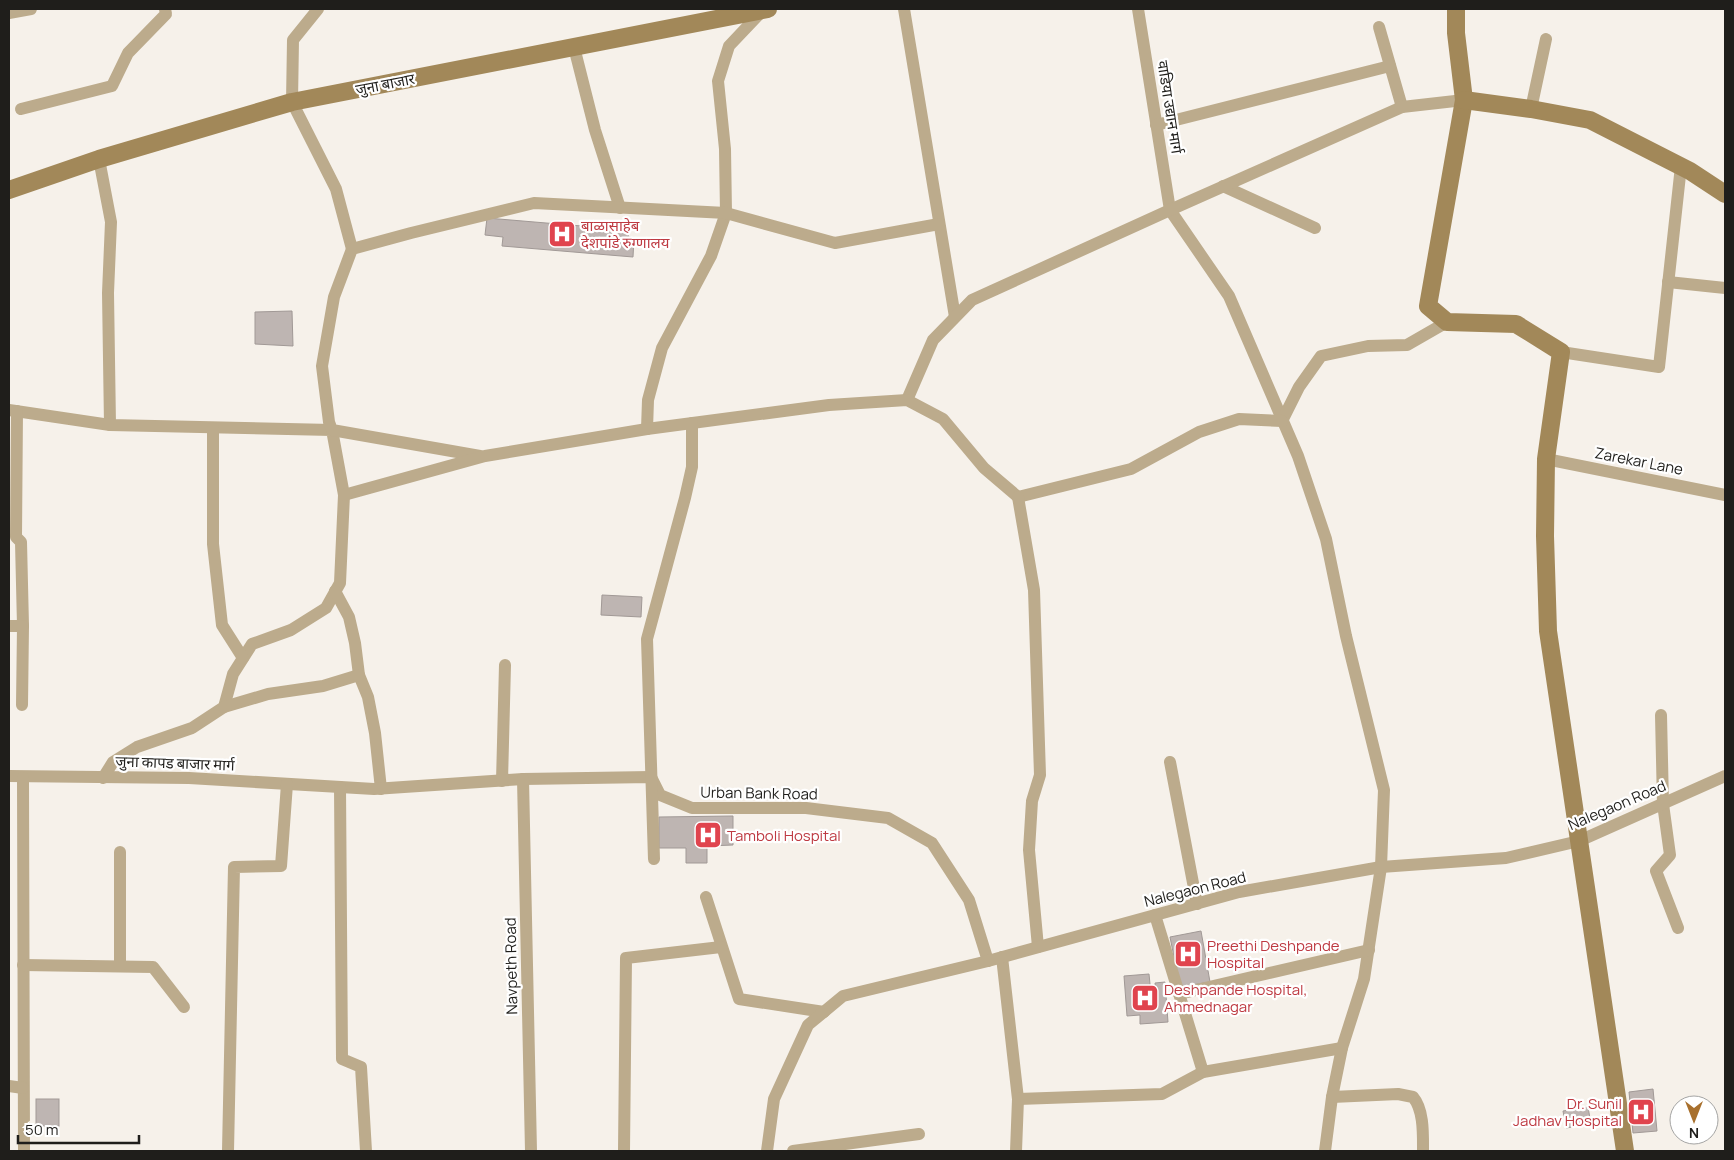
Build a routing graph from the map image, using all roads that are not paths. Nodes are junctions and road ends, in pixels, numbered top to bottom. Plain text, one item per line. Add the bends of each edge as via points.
1 (31, 9) edge
2 (165, 9) edge
3 (318, 9) edge
4 (766, 9) edge
5 (904, 9) edge
6 (1138, 9) edge
7 (1456, 9) edge
8 (9, 13) edge
9 (1379, 27) dead end
10 (1546, 39) dead end
11 (574, 47) junction
12 (1390, 66) junction
13 (1464, 100) junction
14 (292, 102) junction
15 (1402, 107) junction
16 (21, 109) dead end
17 (1531, 109) junction
18 (1156, 125) junction
19 (99, 160) junction
20 (1680, 166) junction
21 (1224, 186) junction
22 (9, 190) edge
23 (1725, 194) edge
24 (620, 208) junction
25 (1170, 210) junction
26 (726, 213) junction
27 (939, 224) junction
28 (1315, 228) dead end
29 (352, 249) junction
30 (1668, 282) junction
31 (1725, 288) edge
32 (955, 318) junction
33 (1447, 322) junction
34 (1561, 352) junction
35 (907, 400) junction
36 (13, 410) edge
37 (1282, 420) junction
38 (692, 423) junction
39 (110, 425) junction
40 (213, 428) junction
41 (647, 429) junction
42 (332, 430) junction
43 (484, 456) junction
44 (1546, 459) junction
45 (344, 495) junction
46 (1725, 495) edge
47 (1018, 497) junction
48 (335, 591) junction
49 (9, 626) edge
50 (23, 626) junction
51 (243, 658) junction
52 (505, 665) dead end
53 (359, 675) junction
54 (22, 706) dead end
55 (224, 707) junction
56 (1661, 715) dead end
57 (1170, 762) dead end
58 (9, 776) edge
59 (1725, 776) edge
60 (651, 777) junction
61 (23, 778) junction
62 (103, 778) junction
63 (523, 779) junction
64 (502, 781) junction
65 (287, 784) junction
66 (340, 787) junction
67 (381, 789) junction
68 (1663, 804) junction
69 (1579, 841) junction
70 (120, 852) dead end
71 (654, 859) dead end
72 (1381, 867) junction
73 (706, 897) dead end
74 (1197, 904) junction
75 (1155, 915) junction
76 (1678, 928) dead end
77 (722, 947) junction
78 (1038, 948) junction
79 (1369, 950) junction
80 (1002, 957) junction
81 (988, 961) junction
82 (23, 965) junction
83 (120, 966) junction
84 (1179, 994) junction
85 (184, 1007) dead end
86 (824, 1012) junction
87 (1342, 1048) junction
88 (1203, 1072) junction
89 (9, 1086) edge
90 (23, 1088) junction
91 (1332, 1097) junction
92 (1018, 1098) junction
93 (919, 1134) dead end
94 (24, 1151) edge
95 (228, 1151) edge
96 (366, 1151) edge
97 (531, 1151) edge
98 (624, 1151) edge
99 (767, 1151) edge
100 (793, 1151) edge
101 (1016, 1151) edge
102 (1325, 1151) edge
103 (1423, 1151) edge
104 (1625, 1151) edge

1 - 8 street
2 - 16 street via 166,14 128,54 112,86
3 - 14 street via 294,40
4 - 11 street, जुना बाजार
4 - 26 street via 729,46 718,81 725,149
5 - 27 street
6 - 18 street, वाडिया उद्यान मार्ग
7 - 13 street
9 - 12 street
10 - 17 street
11 - 14 street, जुना बाजार
11 - 24 street via 595,130
12 - 15 street
12 - 18 street
13 - 15 street
13 - 17 street
13 - 33 street via 1428,306
14 - 19 street, जुना बाजार
14 - 29 street via 336,189
15 - 21 street
17 - 20 street via 1590,120
18 - 25 street, वाडिया उद्यान मार्ग
19 - 22 street, जुना बाजार
19 - 39 street via 111,222 108,293
20 - 23 street
20 - 30 street
21 - 25 street
21 - 28 street
24 - 26 street
24 - 29 street via 534,204
25 - 32 street via 972,300
25 - 37 street via 1229,296
26 - 27 street via 835,243
26 - 41 street via 711,256 662,348 648,400
27 - 32 street
29 - 42 street via 334,297 322,366
30 - 31 street
30 - 34 street via 1659,367
32 - 35 street via 933,340
33 - 34 street via 1516,324
33 - 37 street via 1407,345 1368,346 1321,356 1299,387
34 - 44 street
35 - 38 street via 829,405
35 - 47 street via 943,420 984,468
36 - 39 street
36 - 50 street via 16,537 21,542
37 - 47 street via 1239,419 1199,432 1131,469
37 - 72 street via 1298,456 1326,539 1384,790
38 - 41 street
38 - 60 street via 692,467 647,639
39 - 40 street
40 - 42 street
40 - 51 street via 213,544 222,625
41 - 43 street
42 - 43 street
42 - 45 street
43 - 45 street
44 - 46 street, Zarekar Lane
44 - 69 street via 1548,631
45 - 48 street via 340,583
47 - 78 street via 1034,590 1040,776 1032,801 1029,850
48 - 51 street via 326,608 291,630 252,644
48 - 53 street via 349,618
49 - 50 street
50 - 54 street
51 - 55 street via 233,674
52 - 64 street
53 - 55 street via 323,686 268,694
53 - 67 street via 368,697 375,733
55 - 62 street via 192,728 137,746 113,762
56 - 68 street
57 - 74 street
58 - 61 street, जुना कापड बाजार मार्ग
59 - 68 street, Nalegaon Road
60 - 63 street
60 - 71 street
60 - 81 street, Urban Bank Road via 660,795 692,808 806,808 888,818 932,842 969,900
61 - 62 street, जुना कापड बाजार मार्ग
61 - 82 street
62 - 65 street, जुना कापड बाजार मार्ग via 189,778
63 - 64 street
63 - 97 street, Navpeth Road
64 - 67 street
65 - 66 street, जुना कापड बाजार मार्ग
65 - 95 street via 282,866 234,867
66 - 67 street
66 - 96 street via 342,1059 361,1067
68 - 69 street, Nalegaon Road
68 - 76 street via 1670,855 1656,871
69 - 72 street, Nalegaon Road via 1506,858
69 - 104 street
70 - 83 street
72 - 74 street, Nalegaon Road via 1239,892
72 - 79 street
73 - 77 street
74 - 75 street, Nalegaon Road
75 - 78 street, Nalegaon Road
75 - 84 street
77 - 86 street via 739,999
77 - 98 street via 626,958
78 - 80 street, Nalegaon Road
79 - 84 street
79 - 87 street via 1364,979
80 - 81 street, Nalegaon Road
80 - 92 street
81 - 86 street, Nalegaon Road via 843,996
82 - 83 street
82 - 90 street
83 - 85 street via 153,966
84 - 88 street
86 - 99 street, Nalegaon Road via 808,1025 774,1099
87 - 88 street
87 - 91 street
88 - 92 street via 1162,1094
89 - 90 street
90 - 94 street
91 - 102 street
91 - 103 street via 1398,1094 1413,1097 1419,1104
92 - 101 street
93 - 100 street

